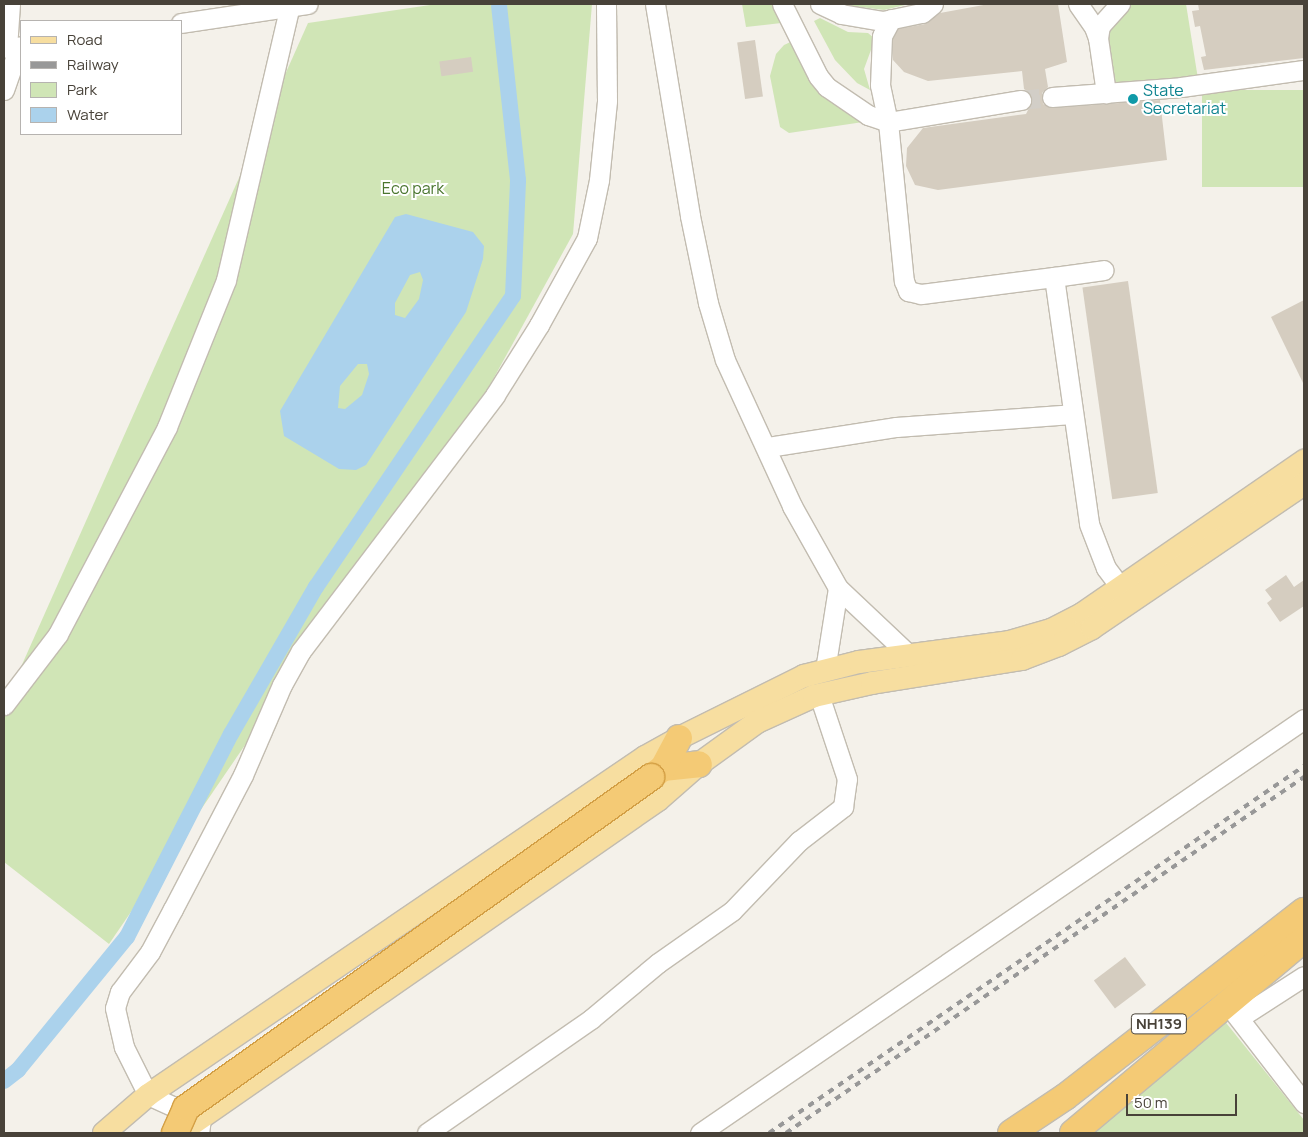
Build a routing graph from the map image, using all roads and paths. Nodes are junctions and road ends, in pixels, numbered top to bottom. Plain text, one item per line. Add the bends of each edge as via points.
1 (10, 4) edge
2 (606, 4) edge
3 (655, 4) edge
4 (782, 4) edge
5 (820, 4) edge
6 (933, 4) edge
7 (1078, 4) edge
8 (1120, 4) edge
9 (296, 5) edge
10 (891, 19) junction
11 (182, 22) edge
12 (1098, 38) junction
13 (13, 48) edge
14 (1304, 70) edge
15 (4, 90) edge
16 (1106, 93) junction
17 (1052, 97) tunnel mouth
18 (1021, 100) tunnel mouth
19 (888, 122) junction
20 (1104, 270) dead end
21 (1054, 277) junction
22 (1072, 414) junction
23 (768, 447) junction
24 (1304, 461) edge
25 (1304, 484) edge
26 (838, 588) junction
27 (1120, 588) junction
28 (909, 655) junction
29 (825, 670) junction
30 (819, 695) junction
31 (4, 705) edge
32 (1304, 719) edge
33 (679, 738) junction
34 (699, 764) junction
35 (657, 772) junction
36 (1304, 911) edge
37 (1304, 940) edge
38 (1304, 976) edge
39 (1233, 1010) junction
40 (148, 1095) junction
41 (1066, 1096) junction
42 (1304, 1104) edge
43 (200, 1126) edge
44 (1080, 1127) edge
45 (1044, 1131) edge
46 (104, 1133) edge
47 (175, 1133) edge
48 (179, 1133) edge
49 (426, 1133) edge
50 (700, 1133) edge
51 (1011, 1133) edge

1 - 13 street
2 - 40 street via 607,101 599,180 587,238 539,325 495,395 301,651 173,909 150,952 120,992 115,1008 120,1032
3 - 23 street via 690,216 708,303 725,360
4 - 19 street via 808,62 827,87 868,115
5 - 10 street via 841,14
6 - 10 street via 922,12
7 - 12 street
8 - 12 street via 1100,26
9 - 11 street
9 - 31 street via 226,280 167,427 58,634
10 - 19 street via 882,36 879,62
12 - 16 street
13 - 15 street
14 - 16 street via 1181,87
16 - 17 street
18 - 19 street
19 - 21 street via 904,282 908,291 920,294 951,292
20 - 21 street
21 - 22 street
22 - 23 street via 896,427
22 - 27 street via 1089,524 1106,568
23 - 26 street via 792,506
24 - 27 main road
25 - 30 main road via 1092,628 1059,645 1022,659
26 - 28 street
26 - 29 street
27 - 28 main road via 1051,630 1009,642
28 - 29 main road
29 - 33 main road via 804,676
30 - 34 main road via 757,722
30 - 49 street via 847,779 843,807 799,841 732,911 658,963 590,1019
32 - 50 street
33 - 35 highway
33 - 40 main road via 646,757
34 - 35 highway
34 - 43 main road via 658,800
35 - 47 highway, bridge via 186,1108
36 - 41 highway, NH139
37 - 39 highway, NH139
38 - 39 street
39 - 42 street
39 - 44 highway, NH139
40 - 43 street
40 - 46 main road
41 - 45 highway
41 - 51 highway, NH139
43 - 48 main road
44 - 45 highway

